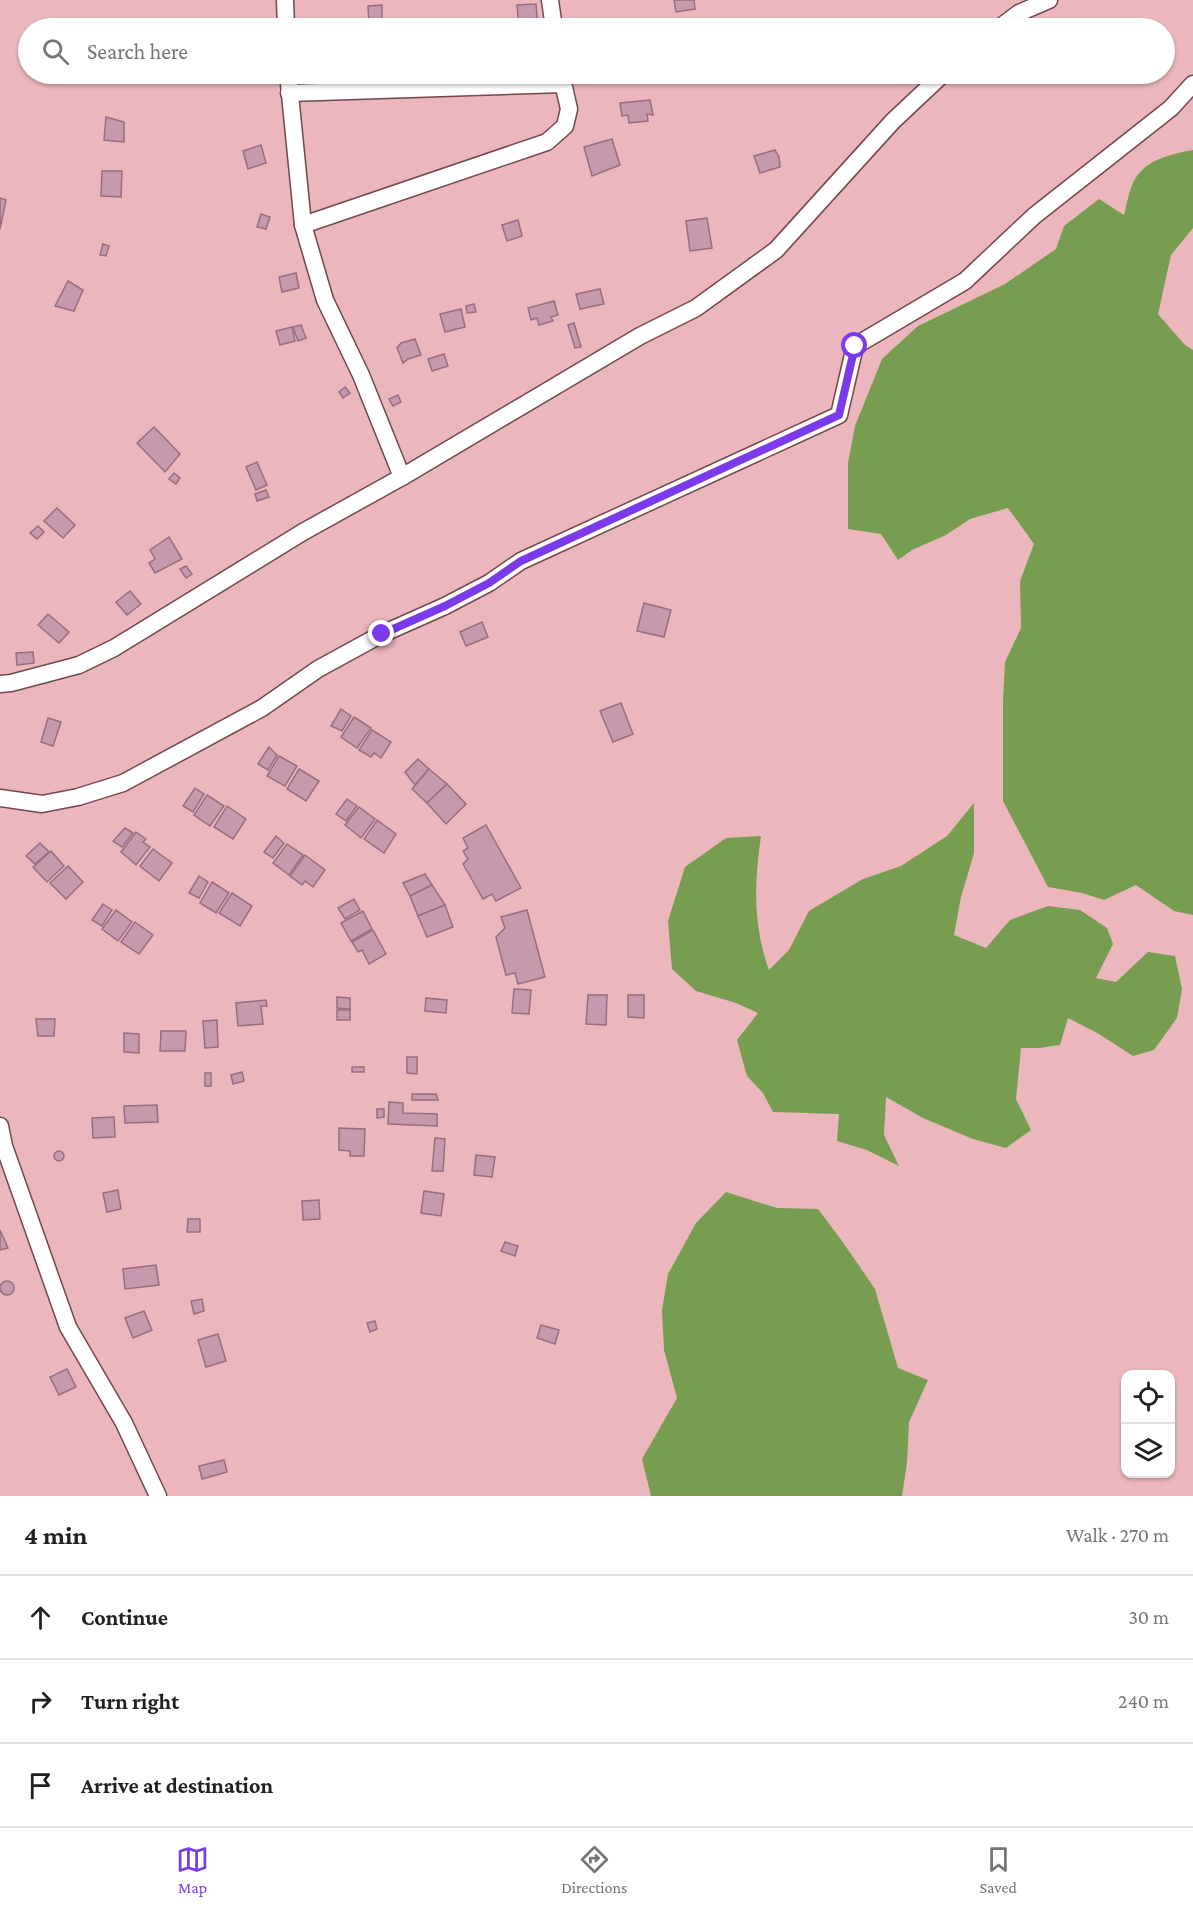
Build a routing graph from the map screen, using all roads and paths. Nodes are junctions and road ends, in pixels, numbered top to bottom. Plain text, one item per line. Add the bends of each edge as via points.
1 (285, 0) edge
2 (550, 0) edge
3 (1049, 0) edge
4 (286, 18) edge
5 (553, 18) edge
6 (1012, 18) edge
7 (289, 84) edge
8 (464, 84) edge
9 (563, 84) edge
10 (932, 84) edge
11 (1193, 84) edge
12 (289, 93) junction
13 (303, 225) junction
14 (402, 477) junction
15 (0, 684) edge
16 (0, 798) edge
17 (0, 1126) edge
18 (158, 1496) edge

1 - 4 street
2 - 5 street
3 - 6 street
7 - 12 street
8 - 12 street
9 - 13 street via 569,109 565,126 547,142
10 - 14 street via 893,121 776,250 696,308 640,336
11 - 16 street via 1171,108 1034,216 965,281 855,346 839,415 521,561 489,583 318,669 262,708 123,783 42,804
12 - 13 street
13 - 14 street via 326,300
14 - 15 street via 303,532 114,648 79,665
17 - 18 street via 68,1327 124,1423

